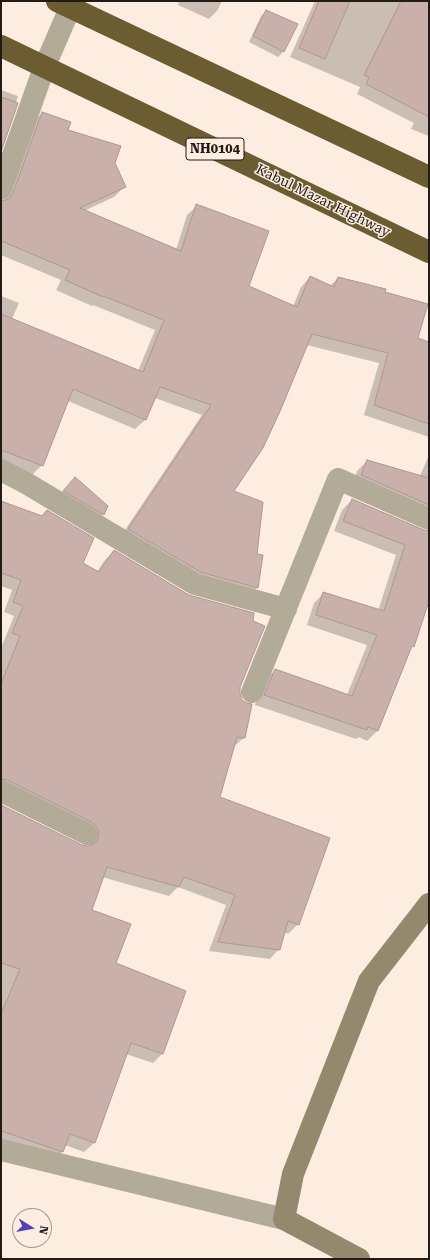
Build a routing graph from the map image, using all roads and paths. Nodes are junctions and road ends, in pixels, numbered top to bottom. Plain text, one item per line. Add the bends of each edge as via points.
1 (64, 4) edge
2 (1, 46) edge
3 (44, 68) junction
4 (429, 177) edge
5 (1, 189) edge
6 (429, 252) edge
7 (1, 470) edge
8 (429, 519) edge
9 (286, 609) junction
10 (252, 692) dead end
11 (1, 790) edge
12 (87, 834) dead end
13 (429, 904) edge
14 (1, 1150) edge
15 (284, 1219) junction
16 (359, 1259) edge

1 - 3 street
1 - 4 highway
2 - 3 highway, Kabul Mazar Highway / NH0104
3 - 5 street
3 - 6 highway, Kabul Mazar Highway / NH0104
7 - 9 street via 195,584
8 - 9 street via 338,479
9 - 10 street
11 - 12 street
13 - 15 street via 369,981 293,1174
14 - 15 street
15 - 16 street

